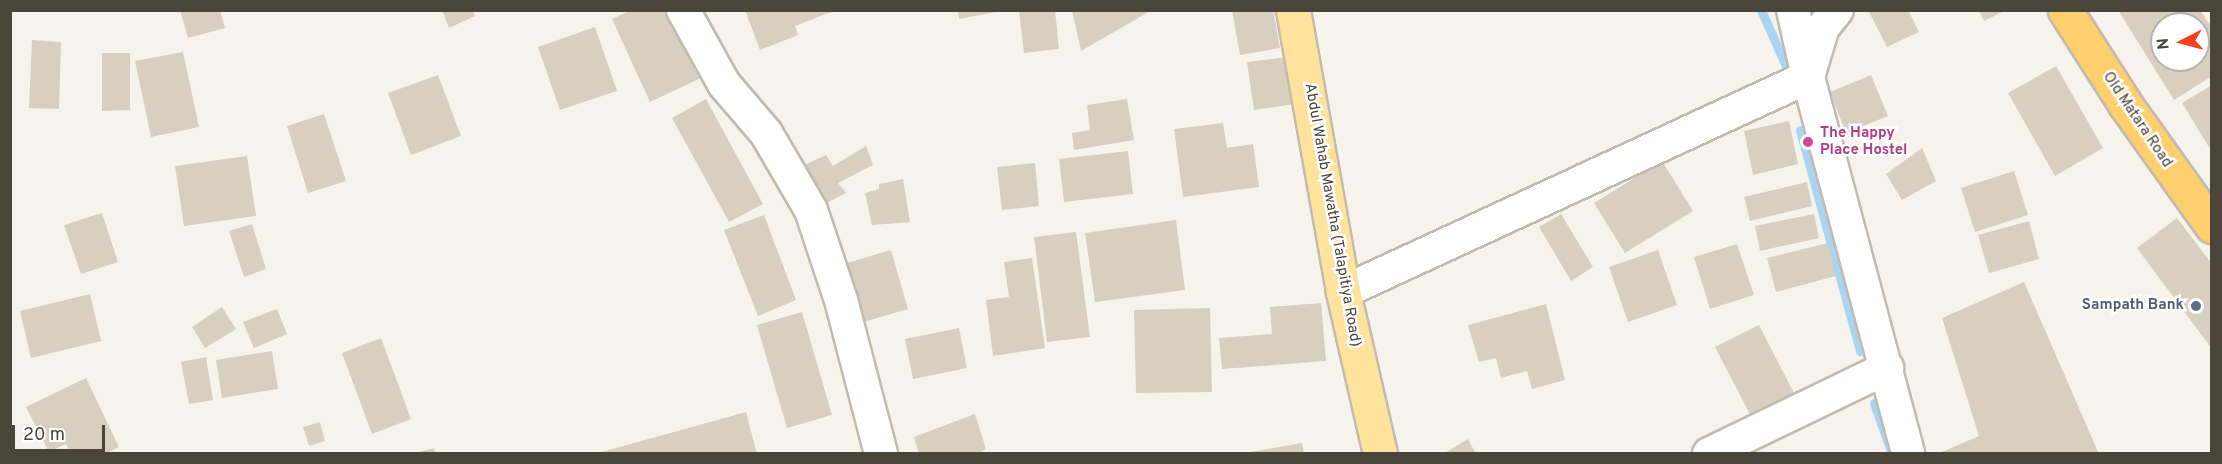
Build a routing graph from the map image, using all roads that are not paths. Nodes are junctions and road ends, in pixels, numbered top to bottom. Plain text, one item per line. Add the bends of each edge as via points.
1 (683, 10) edge
2 (1293, 10) edge
3 (1793, 10) edge
4 (1837, 10) edge
5 (2065, 10) edge
6 (1808, 77) junction
7 (2211, 226) edge
8 (1343, 292) junction
9 (1887, 368) junction
10 (881, 453) edge
11 (1380, 453) edge
12 (1709, 453) edge
13 (1908, 453) edge

1 - 10 street via 724,84 766,133 811,210 841,300
2 - 8 main road, Abdul Wahab Mawatha (Talapitiya Road)
3 - 6 street
4 - 6 street via 1823,27
5 - 7 highway, Old Matara Road
6 - 8 street
6 - 9 street
8 - 11 main road, Abdul Wahab Mawatha (Talapitiya Road)
9 - 12 street
9 - 13 street

